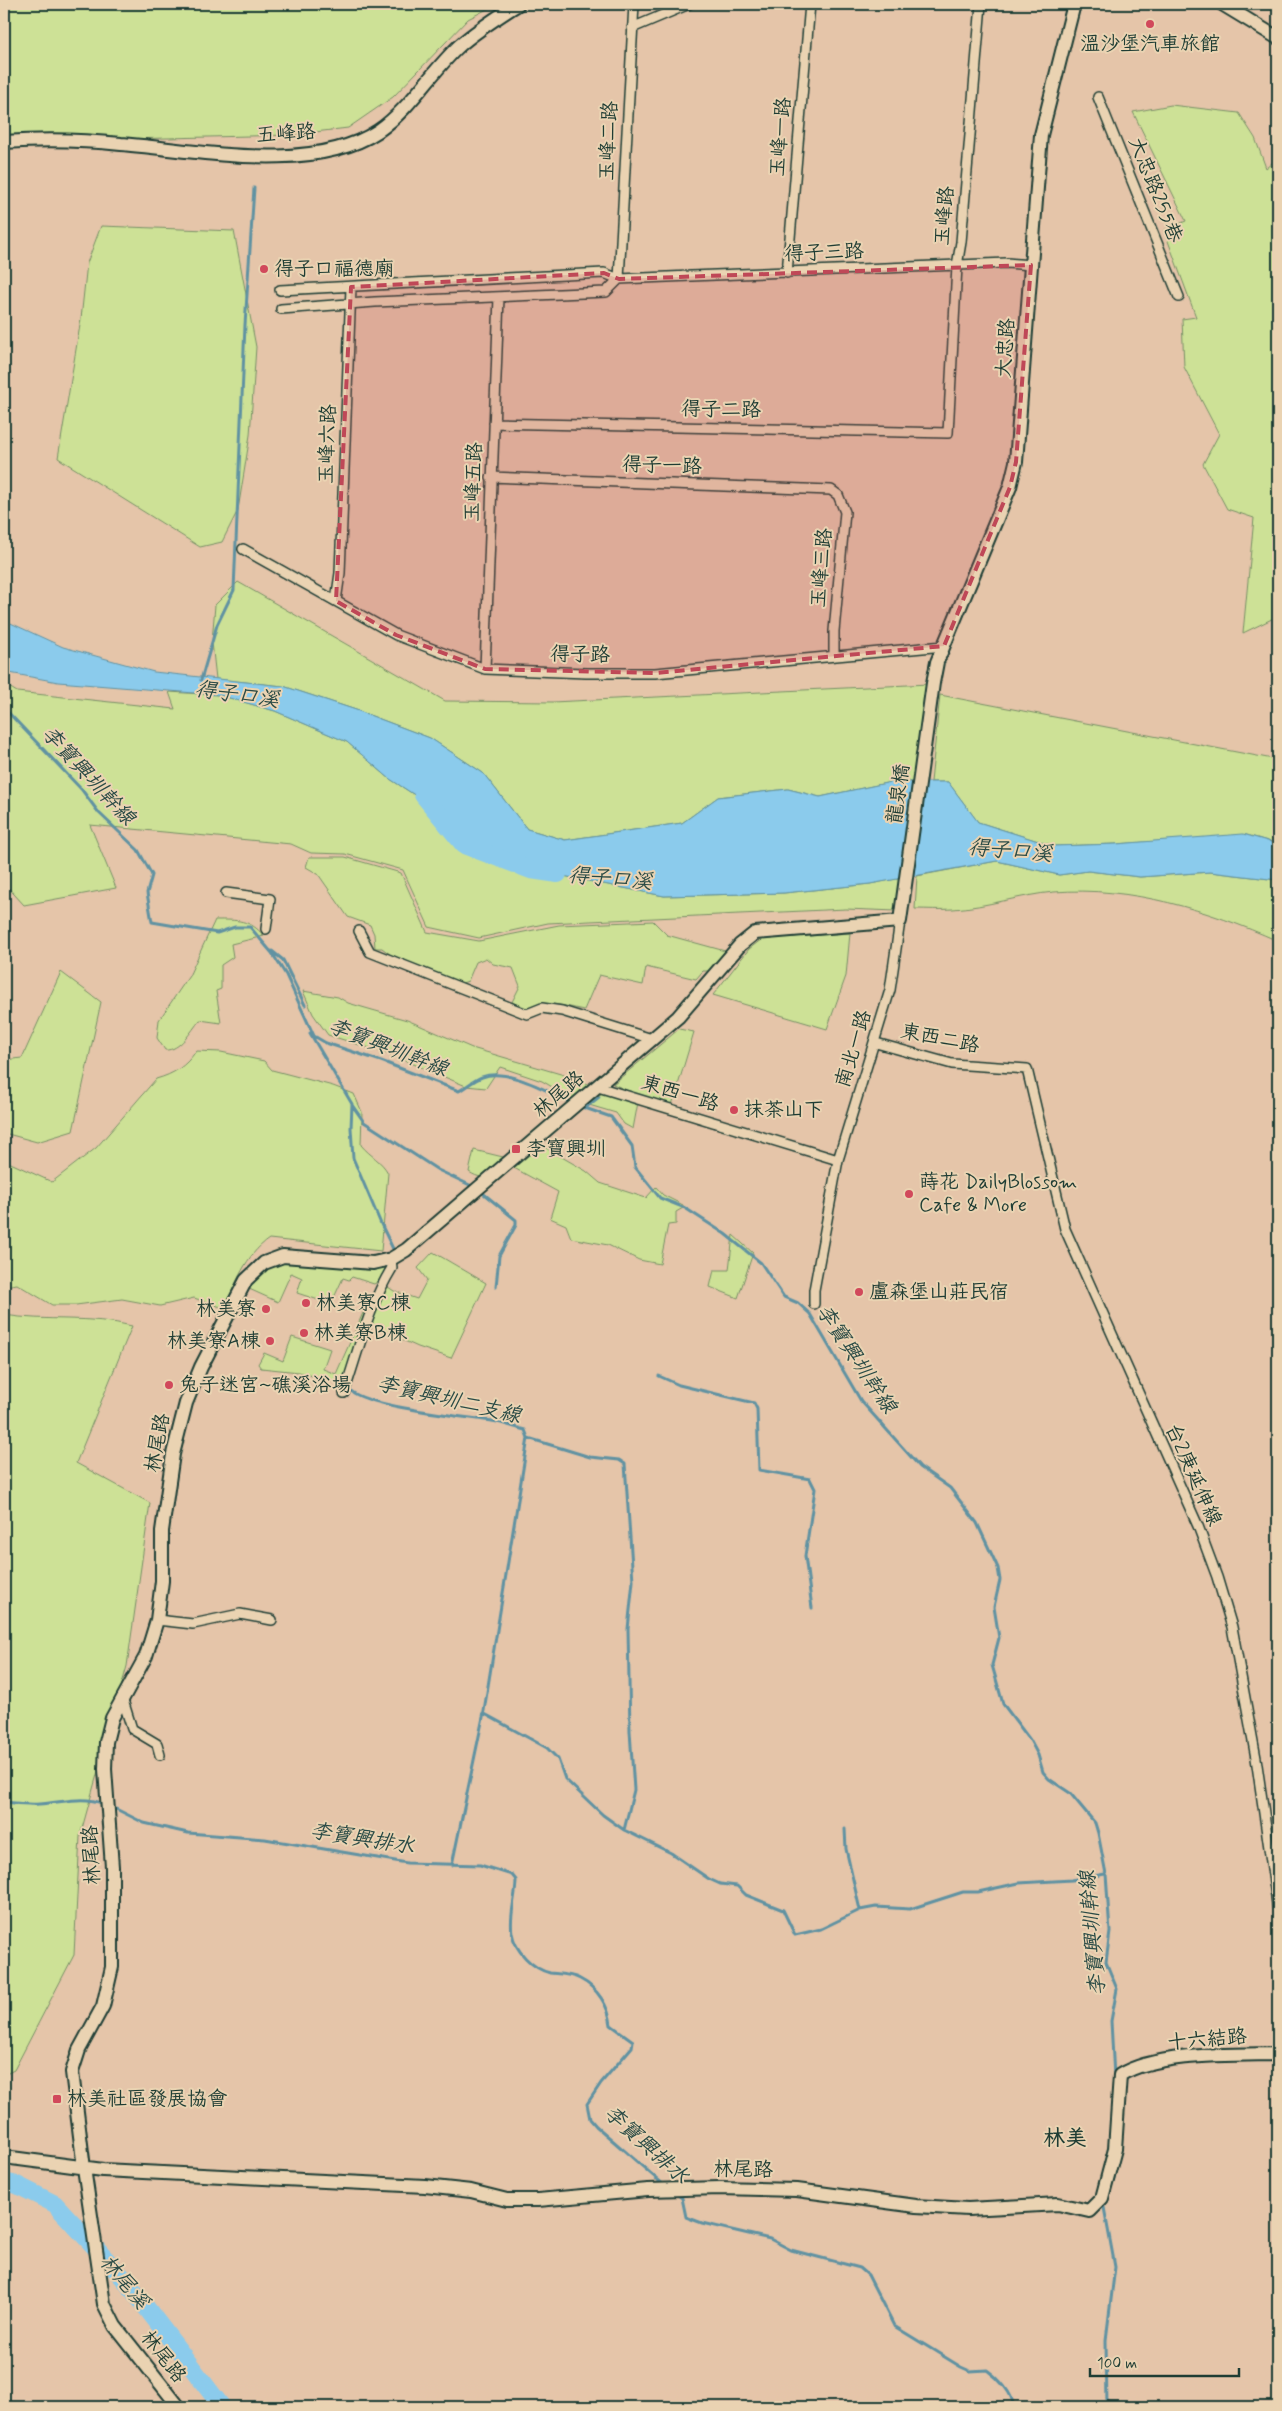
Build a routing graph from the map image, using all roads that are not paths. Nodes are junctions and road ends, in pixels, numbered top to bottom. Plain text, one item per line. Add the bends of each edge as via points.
1 (518, 4) edge
2 (634, 4) edge
3 (689, 4) edge
4 (810, 4) edge
5 (981, 4) edge
6 (1074, 4) edge
7 (1222, 4) edge
8 (632, 28) junction
9 (1278, 38) edge
10 (1098, 97) dead end
11 (4, 142) edge
12 (1031, 265) junction
13 (957, 266) junction
14 (787, 273) junction
15 (619, 280) junction
16 (351, 287) junction
17 (280, 290) dead end
18 (500, 297) junction
19 (1180, 298) dead end
20 (351, 304) junction
21 (281, 309) dead end
22 (494, 423) junction
23 (948, 433) joint
24 (491, 477) junction
25 (830, 490) joint
26 (243, 549) dead end
27 (336, 601) junction
28 (944, 646) junction
29 (834, 655) junction
30 (485, 669) junction
31 (933, 683) joint
32 (226, 892) dead end
33 (902, 915) junction
34 (266, 929) dead end
35 (359, 931) dead end
36 (652, 1039) junction
37 (876, 1043) junction
38 (1028, 1069) joint
39 (598, 1087) junction
40 (838, 1160) junction
41 (391, 1259) junction
42 (814, 1304) dead end
43 (344, 1393) dead end
44 (157, 1620) junction
45 (272, 1620) dead end
46 (122, 1697) junction
47 (160, 1755) dead end
48 (1278, 1910) edge
49 (1278, 2054) edge
50 (1139, 2066) joint
51 (4, 2156) edge
52 (84, 2168) junction
53 (179, 2407) edge

1 - 11 street, 五峰路 via 459,46 378,131 358,141 319,152 249,156 56,140
2 - 8 street, 玉峰二路
3 - 8 street
4 - 14 street, 玉峰一路
5 - 13 street, 玉峰路
6 - 12 street, 大忠路 via 1041,135
7 - 9 street
8 - 15 street, 玉峰二路
10 - 19 street, 大忠路255巷
12 - 13 street, 得子三路
12 - 28 street, 大忠路 via 1016,462 1010,487
13 - 14 street, 得子三路
13 - 23 street, 玉峰路
14 - 15 street, 得子三路
15 - 16 street via 604,273
15 - 18 street via 606,292
16 - 17 street
16 - 20 street, 玉峰六路
18 - 20 street
18 - 22 street, 玉峰五路
20 - 21 street
20 - 27 street, 玉峰六路 via 340,573
22 - 23 street, 得子二路
22 - 24 street, 玉峰五路
24 - 25 street, 得子一路
24 - 30 street, 玉峰五路
25 - 29 street, 玉峰三路 via 838,495 845,512
26 - 27 street, 得子路
27 - 30 street, 得子路 via 396,635
28 - 29 street, 得子路
28 - 31 street, 大忠路
29 - 30 street, 得子路 via 654,673
31 - 33 street, 龍泉橋
32 - 34 street via 270,899
33 - 36 street, 林尾路 via 755,934 740,945 678,1017
33 - 37 street, 南北一路 via 890,990
35 - 36 street via 370,952 527,1014 542,1008 562,1011
36 - 39 street, 林尾路
37 - 38 street, 東西二路 via 952,1064
37 - 40 street, 南北一路
38 - 48 street, 台2庚延伸線 via 1065,1229 1198,1526 1217,1576 1232,1627 1256,1758
39 - 40 street, 東西一路
39 - 41 street, 林尾路 via 435,1226
40 - 42 street, 南北一路
41 - 43 street via 392,1268 384,1280
41 - 44 street, 林尾路 via 373,1263 283,1256 264,1264 246,1280 186,1403 162,1531 162,1581
44 - 45 street via 193,1624 240,1614
44 - 46 street, 林尾路 via 146,1656
46 - 47 street via 132,1729 157,1744
46 - 52 street, 林尾路 via 106,1742 112,1867 112,1967 103,2006 79,2050 72,2072
49 - 50 street, 十六結路 via 1196,2056
50 - 52 street, 林尾路 via 1120,2075 1115,2149 1102,2198 1089,2210 1058,2204 968,2209 916,2206 797,2190 720,2188 507,2200 471,2191 425,2186
51 - 52 street, 林尾路
52 - 53 street, 林尾路 via 104,2304 115,2326

